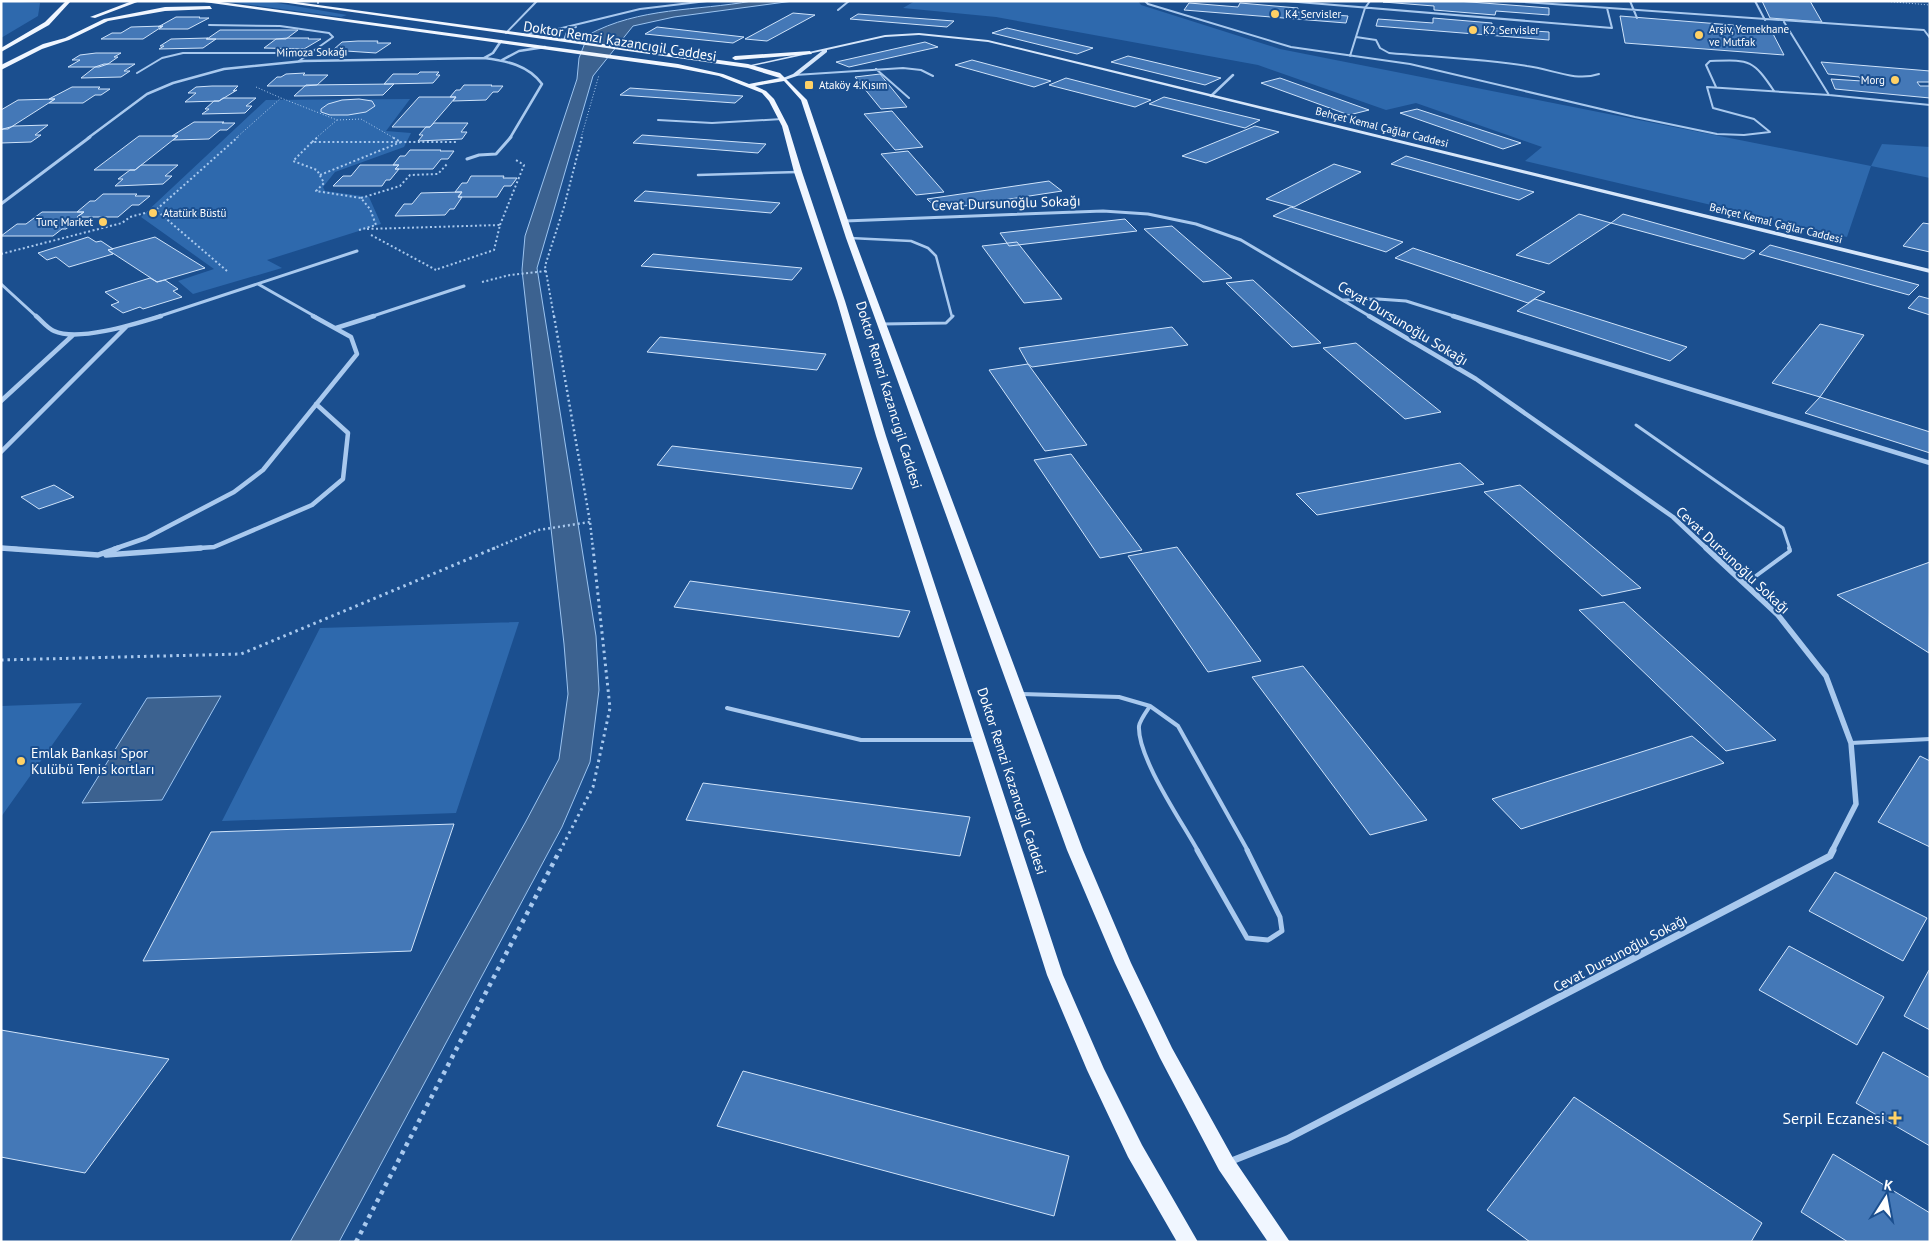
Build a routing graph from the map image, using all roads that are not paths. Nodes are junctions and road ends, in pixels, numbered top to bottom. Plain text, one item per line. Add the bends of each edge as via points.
1 (69, 1) edge
2 (138, 1) edge
3 (199, 1) edge
4 (276, 1) edge
5 (309, 1) edge
6 (537, 1) edge
7 (706, 1) edge
8 (848, 1) edge
9 (1146, 1) edge
10 (1286, 1) edge
11 (1370, 1) edge
12 (1510, 1) edge
13 (1630, 1) edge
14 (1755, 1) edge
15 (318, 2) edge
16 (1365, 8) junction
17 (1608, 8) junction
18 (838, 10) dead end
19 (1634, 10) junction
20 (277, 11) junction
21 (360, 13) junction
22 (1637, 18) dead end
23 (1765, 20) junction
24 (590, 21) junction
25 (1784, 22) junction
26 (209, 25) dead end
27 (506, 33) junction
28 (514, 34) junction
29 (1356, 37) junction
30 (1930, 38) edge
31 (564, 40) junction
32 (501, 41) junction
33 (545, 47) junction
34 (39, 48) junction
35 (827, 49) junction
36 (1, 50) edge
37 (810, 53) junction
38 (310, 54) junction
39 (673, 55) junction
40 (1350, 56) junction
41 (484, 58) junction
42 (299, 60) junction
43 (502, 60) junction
44 (748, 66) junction
45 (1, 68) edge
46 (876, 70) junction
47 (137, 73) dead end
48 (1599, 74) dead end
49 (720, 75) junction
50 (795, 75) junction
51 (1233, 75) dead end
52 (934, 76) dead end
53 (785, 79) junction
54 (748, 85) junction
55 (1716, 88) junction
56 (1774, 91) junction
57 (1829, 95) junction
58 (1211, 96) junction
59 (909, 98) dead end
60 (1930, 105) edge
61 (782, 119) junction
62 (658, 120) dead end
63 (467, 159) dead end
64 (798, 172) junction
65 (698, 175) dead end
66 (1, 204) edge
67 (845, 221) junction
68 (850, 238) junction
69 (357, 251) dead end
70 (1930, 271) edge
71 (1, 284) edge
72 (258, 284) junction
73 (464, 286) road end
74 (1343, 300) junction
75 (882, 324) junction
76 (126, 327) junction
77 (336, 328) junction
78 (72, 335) junction
79 (1, 401) edge
80 (316, 404) junction
81 (1636, 426) dead end
82 (1, 452) edge
83 (1930, 463) edge
84 (1, 548) edge
85 (98, 555) junction
86 (1745, 584) junction
87 (1017, 693) junction
88 (1150, 706) junction
89 (728, 708) dead end
90 (1930, 739) edge
91 (979, 740) junction
92 (1851, 743) junction
93 (1226, 1164) junction
94 (1188, 1242) edge
95 (1280, 1242) edge

1 - 36 main road via 64,9 32,33
2 - 34 main road via 86,21
3 - 20 main road, Doktor Remzi Kazancıgil Caddesi
4 - 21 main road, Doktor Remzi Kazancıgil Caddesi
5 - 15 main road
6 - 27 lane
7 - 24 lane via 640,9
8 - 18 lane
9 - 40 lane via 1291,47
10 - 16 lane
11 - 16 lane
12 - 17 lane
13 - 19 lane
14 - 23 lane
15 - 21 main road
16 - 17 lane via 1612,28
16 - 29 lane
17 - 19 lane
19 - 22 lane
19 - 23 lane
20 - 32 main road, Doktor Remzi Kazancıgil Caddesi
20 - 34 main road via 198,8 153,11 106,20
21 - 27 main road, Doktor Remzi Kazancıgil Caddesi
23 - 25 lane
24 - 28 lane via 540,33
24 - 31 lane via 567,32
25 - 30 lane via 1924,30
25 - 57 lane
26 - 38 lane via 280,26 329,33 333,37
27 - 28 main road, Doktor Remzi Kazancıgil Caddesi
28 - 31 main road, Doktor Remzi Kazancıgil Caddesi
29 - 40 lane
29 - 48 lane via 1376,40 1380,48 1389,53 1529,66 1571,77
31 - 39 main road, Doktor Remzi Kazancıgil Caddesi
32 - 33 main road, Doktor Remzi Kazancıgil Caddesi
32 - 41 street via 493,53
33 - 43 street via 519,51
33 - 49 main road, Doktor Remzi Kazancıgil Caddesi
34 - 45 main road
35 - 37 main road, Behçet Kemal Çağlar Caddesi
35 - 50 main road
35 - 58 main road, Behçet Kemal Çağlar Caddesi via 886,36 949,36 988,41
37 - 39 main road via 757,58
37 - 44 main road, Behçet Kemal Çağlar Caddesi
38 - 42 lane
38 - 47 lane via 183,53 162,58
39 - 44 main road, Doktor Remzi Kazancıgil Caddesi
40 - 55 lane via 1410,64 1717,134 1770,132 1754,119 1713,108 1707,87
41 - 42 street, Mimoza Sokağı
41 - 43 street, Mimoza Sokağı
42 - 66 street, Mimoza Sokağı via 219,70 168,84 147,94
43 - 63 street, Mimoza Sokağı via 533,72 542,84 507,143 496,154
44 - 49 main road
44 - 53 main road, Doktor Remzi Kazancıgil Caddesi
46 - 50 lane
46 - 52 lane via 914,68
46 - 59 lane
49 - 54 main road, Doktor Remzi Kazancıgil Caddesi
50 - 53 main road
51 - 58 street
53 - 54 main road
53 - 67 main road, Doktor Remzi Kazancıgil Caddesi via 804,100
54 - 61 main road, Doktor Remzi Kazancıgil Caddesi via 764,92
55 - 56 lane
55 - 56 lane via 1707,62 1757,67
56 - 57 lane
57 - 60 lane
58 - 70 main road, Behçet Kemal Çağlar Caddesi
61 - 62 lane via 712,123
61 - 64 main road, Doktor Remzi Kazancıgil Caddesi
64 - 65 lane
64 - 91 main road, Doktor Remzi Kazancıgil Caddesi
67 - 68 main road, Doktor Remzi Kazancıgil Caddesi
67 - 74 street, Cevat Dursunoğlu Sokağı via 1103,211 1148,214 1196,224 1241,240
68 - 75 main road, Doktor Remzi Kazancıgil Caddesi
68 - 75 lane via 911,241 928,248 936,256 953,316 950,320 946,323
69 - 72 street
71 - 78 street via 53,331
72 - 76 street
72 - 77 street
73 - 77 street
74 - 83 street via 1406,301
74 - 86 street, Cevat Dursunoğlu Sokağı via 1476,379 1673,517
75 - 87 main road, Doktor Remzi Kazancıgil Caddesi
76 - 78 street
76 - 82 street
77 - 80 street via 351,337 357,354
78 - 79 street
80 - 85 street via 263,470 234,492 146,538
80 - 85 street via 348,432 343,479 312,505 214,546
81 - 86 lane via 1783,528 1790,551
84 - 85 street
86 - 92 street, Cevat Dursunoğlu Sokağı via 1778,615 1826,676
87 - 88 lane via 1119,697
87 - 93 main road, Doktor Remzi Kazancıgil Caddesi via 1075,850 1123,963
88 - 88 lane via 1178,726 1257,868 1280,917 1282,931 1268,940 1247,938 1151,768 1140,740 1139,724
89 - 91 lane via 861,740
90 - 92 lane
91 - 94 main road, Doktor Remzi Kazancıgil Caddesi via 1055,975 1135,1151
92 - 93 street, Cevat Dursunoğlu Sokağı via 1856,804 1830,856 1287,1139
93 - 95 main road, Doktor Remzi Kazancıgil Caddesi

